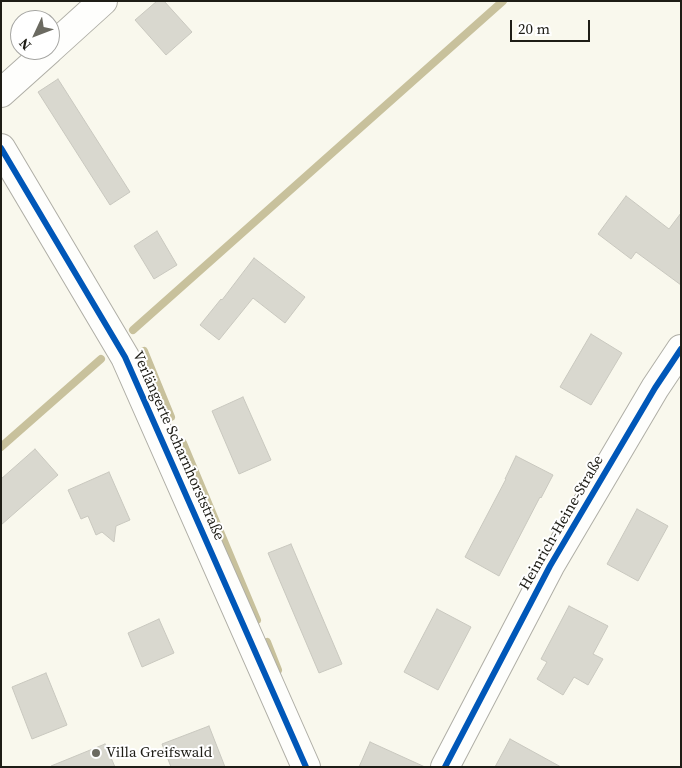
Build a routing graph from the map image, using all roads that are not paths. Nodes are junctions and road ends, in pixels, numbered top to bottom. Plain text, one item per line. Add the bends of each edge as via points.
1 (103, 1) edge
2 (60, 40) edge
3 (38, 60) edge
4 (1, 93) edge
5 (1, 148) edge
6 (681, 349) edge
7 (306, 767) edge
8 (446, 767) edge

1 - 2 street
3 - 4 street
5 - 7 street, Verlängerte Scharnhorststraße via 125,357
6 - 8 street, Heinrich-Heine-Straße via 550,566

